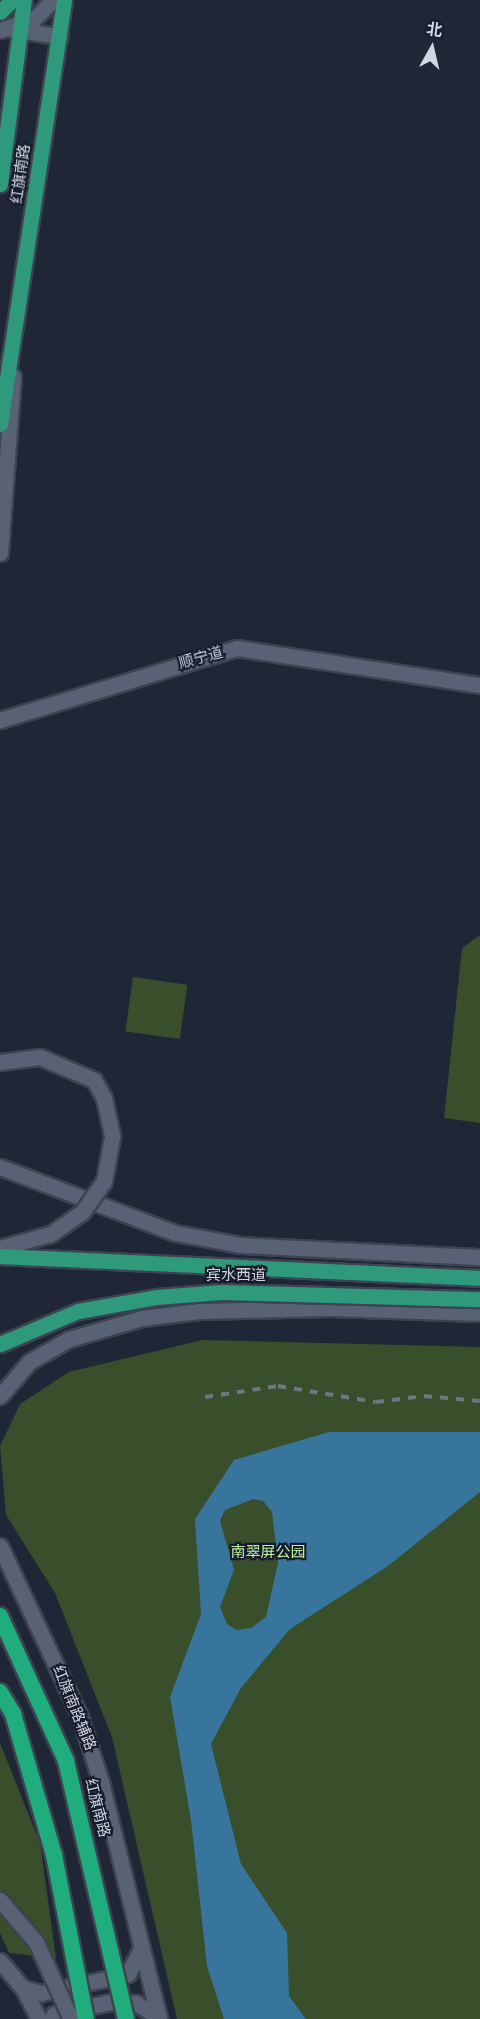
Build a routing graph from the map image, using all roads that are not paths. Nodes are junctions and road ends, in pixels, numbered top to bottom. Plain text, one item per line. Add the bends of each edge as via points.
1 (12, 0) edge
2 (24, 0) edge
3 (53, 0) edge
4 (64, 0) edge
5 (0, 12) edge
6 (10, 31) edge
7 (58, 41) junction
8 (0, 184) edge
9 (17, 325) junction
10 (0, 424) edge
11 (0, 553) edge
12 (480, 685) edge
13 (0, 720) edge
14 (0, 1062) edge
15 (0, 1167) edge
16 (0, 1248) edge
17 (0, 1256) edge
18 (480, 1257) edge
19 (480, 1278) edge
20 (480, 1299) edge
21 (480, 1313) edge
22 (0, 1344) edge
23 (0, 1396) edge
24 (0, 1546) edge
25 (0, 1616) edge
26 (0, 1692) edge
27 (0, 1900) edge
28 (141, 1949) junction
29 (0, 1961) edge
30 (0, 1978) edge
31 (23, 1988) junction
32 (158, 2018) edge
33 (39, 2019) edge
34 (52, 2019) edge
35 (71, 2019) edge
36 (86, 2019) edge
37 (126, 2019) edge

1 - 5 main road
2 - 6 main road, 红旗南路
3 - 6 street via 41,14
4 - 7 main road, 红旗南路
6 - 7 street
6 - 8 main road, 红旗南路
7 - 9 main road, 红旗南路
9 - 10 main road, 红旗南路
9 - 11 street
12 - 13 street, 顺宁道 via 237,648
14 - 16 street, bridge via 40,1057 94,1080 104,1098 112,1137 104,1181 82,1212 50,1234
15 - 18 street via 176,1233 208,1239 315,1250
17 - 19 main road, 宾水西道, bridge
20 - 22 main road, 宾水西道, bridge via 222,1292 156,1297 78,1311
21 - 23 street via 330,1308 199,1311 142,1318 69,1339 29,1362
24 - 28 street, 红旗南路辅路 via 80,1717 101,1782
25 - 37 highway, 红旗南路, bridge via 66,1761
26 - 36 highway, bridge via 13,1714 54,1855
27 - 35 street, bridge via 36,1942
28 - 31 street via 128,1974 41,1993
28 - 32 street, 红旗南路辅路
29 - 31 street
30 - 31 street
31 - 33 street
32 - 34 street via 136,2003 110,2002 54,2014

